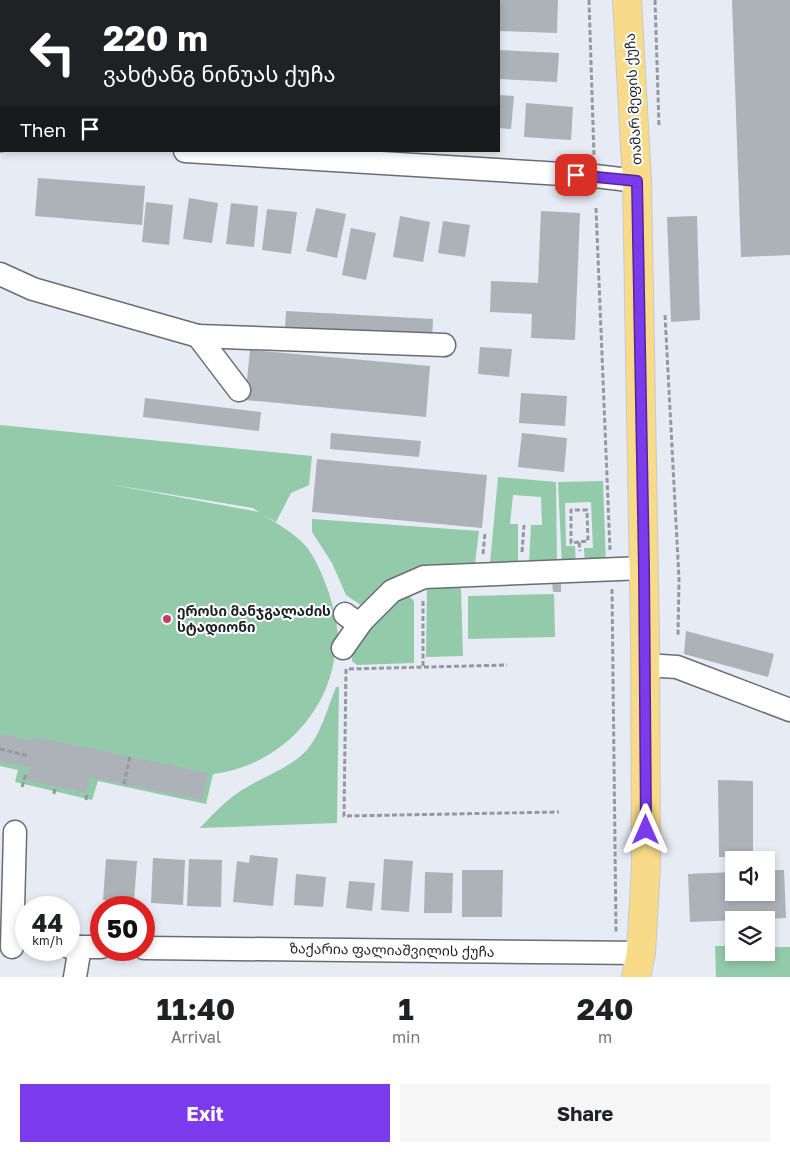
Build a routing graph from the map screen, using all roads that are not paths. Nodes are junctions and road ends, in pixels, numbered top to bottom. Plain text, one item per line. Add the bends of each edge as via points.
1 (627, 0) edge
2 (201, 152) edge
3 (637, 181) junction
4 (0, 274) edge
5 (198, 336) junction
6 (444, 345) dead end
7 (239, 390) dead end
8 (644, 568) junction
9 (342, 662) road end
10 (645, 665) junction
11 (790, 710) edge
12 (15, 832) dead end
13 (13, 947) edge
14 (84, 947) edge
15 (155, 948) edge
16 (638, 965) edge
17 (75, 977) edge

1 - 3 main road, თამარ მეფის ქუჩა
2 - 3 street
3 - 8 main road, თამარ მეფის ქუჩა
4 - 5 street via 33,289
5 - 6 street
5 - 7 street
8 - 9 street via 607,579 572,572 424,577 392,591 353,618
8 - 10 main road, თამარ მეფის ქუჩა
10 - 11 street via 677,667
10 - 16 main road, თამარ მეფის ქუჩა via 646,866
12 - 13 street
14 - 17 street
15 - 16 street, ზაქარია ფალიაშვილის ქუჩა

